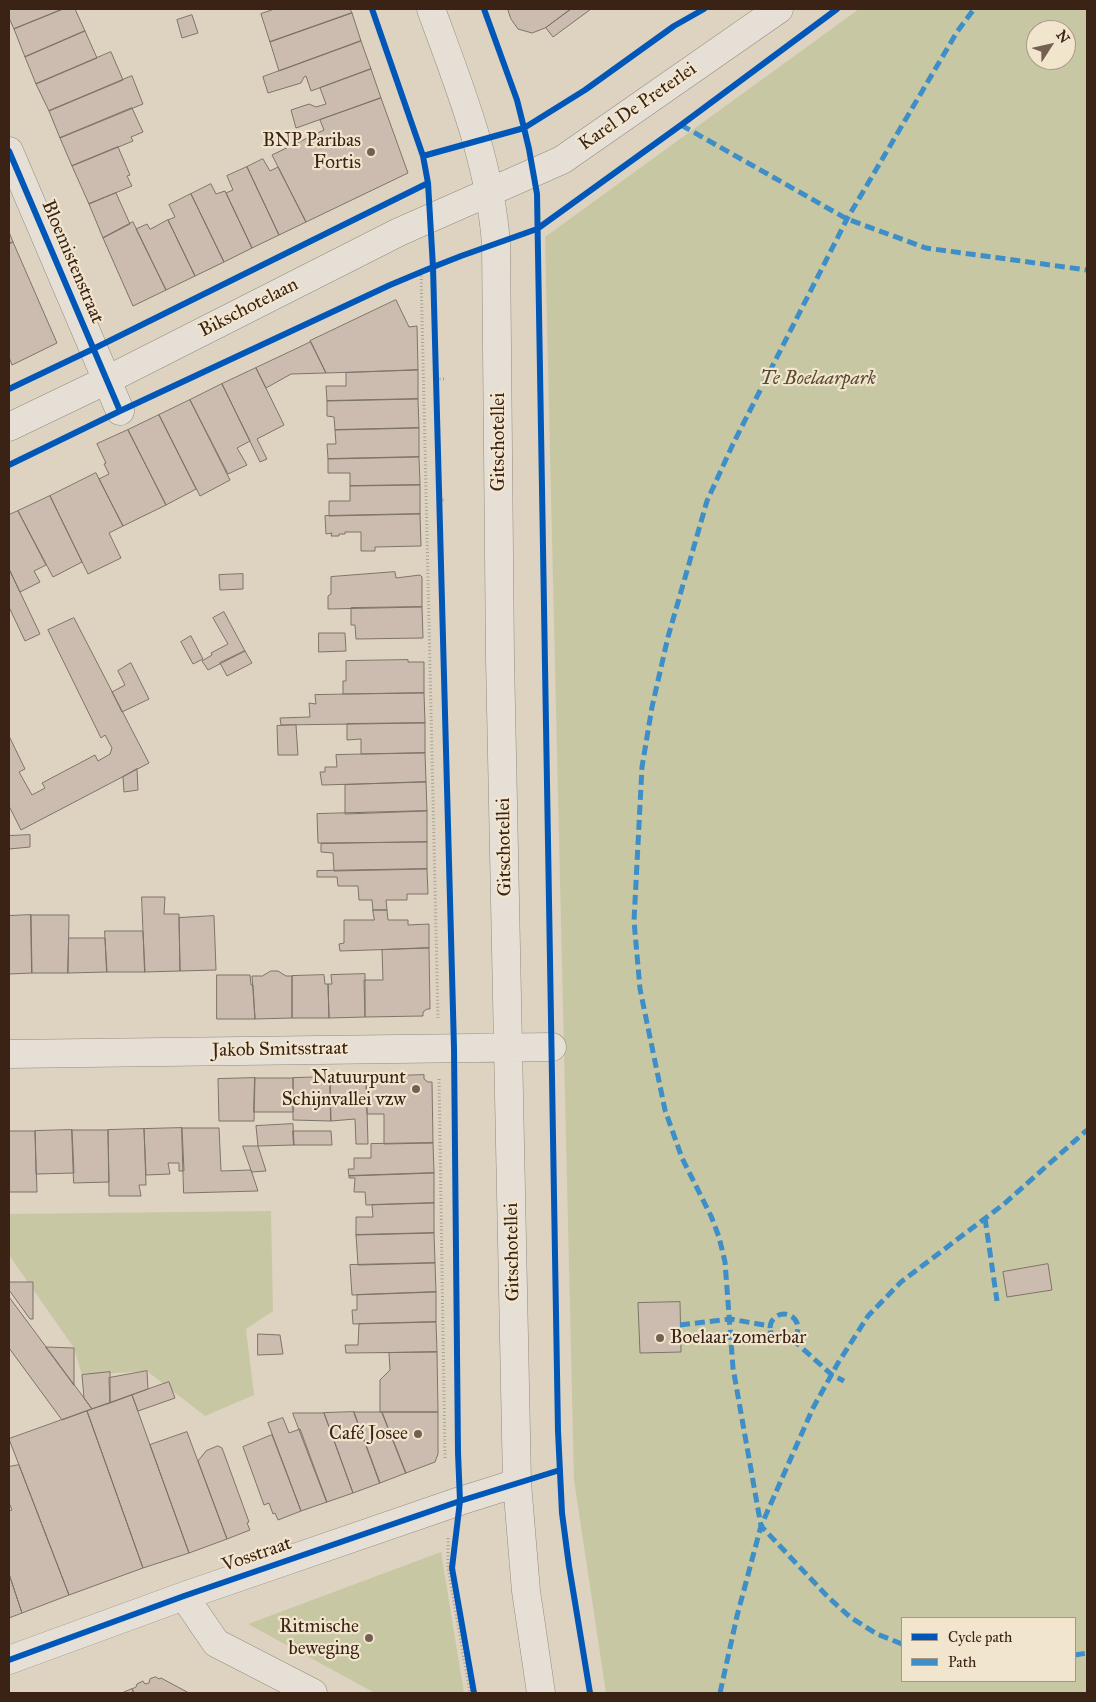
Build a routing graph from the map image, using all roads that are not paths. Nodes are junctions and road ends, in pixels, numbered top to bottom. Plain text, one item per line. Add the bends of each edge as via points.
1 (431, 9) edge
2 (778, 9) edge
3 (9, 151) edge
4 (490, 192) junction
5 (106, 380) junction
6 (120, 411) dead end
7 (9, 427) edge
8 (552, 1047) dead end
9 (509, 1048) junction
10 (9, 1054) edge
11 (517, 1483) junction
12 (184, 1596) junction
13 (9, 1660) edge
14 (313, 1693) edge
15 (542, 1693) edge

1 - 4 street, Gitschotellei via 474,126
2 - 4 street, Karel De Preterlei via 562,160
3 - 5 street, Bloemistenstraat
4 - 5 street, Bikschotelaan via 399,232
4 - 9 street, Gitschotellei via 497,270 500,658
5 - 6 street, Bloemistenstraat
5 - 7 street, Bikschotelaan
8 - 9 street, Jakob Smitsstraat
9 - 10 street, Jakob Smitsstraat
9 - 11 street, Gitschotellei
11 - 12 street, Vosstraat
11 - 15 street, Gitschotellei via 526,1591
12 - 13 street, Vosstraat
12 - 14 street via 216,1644

